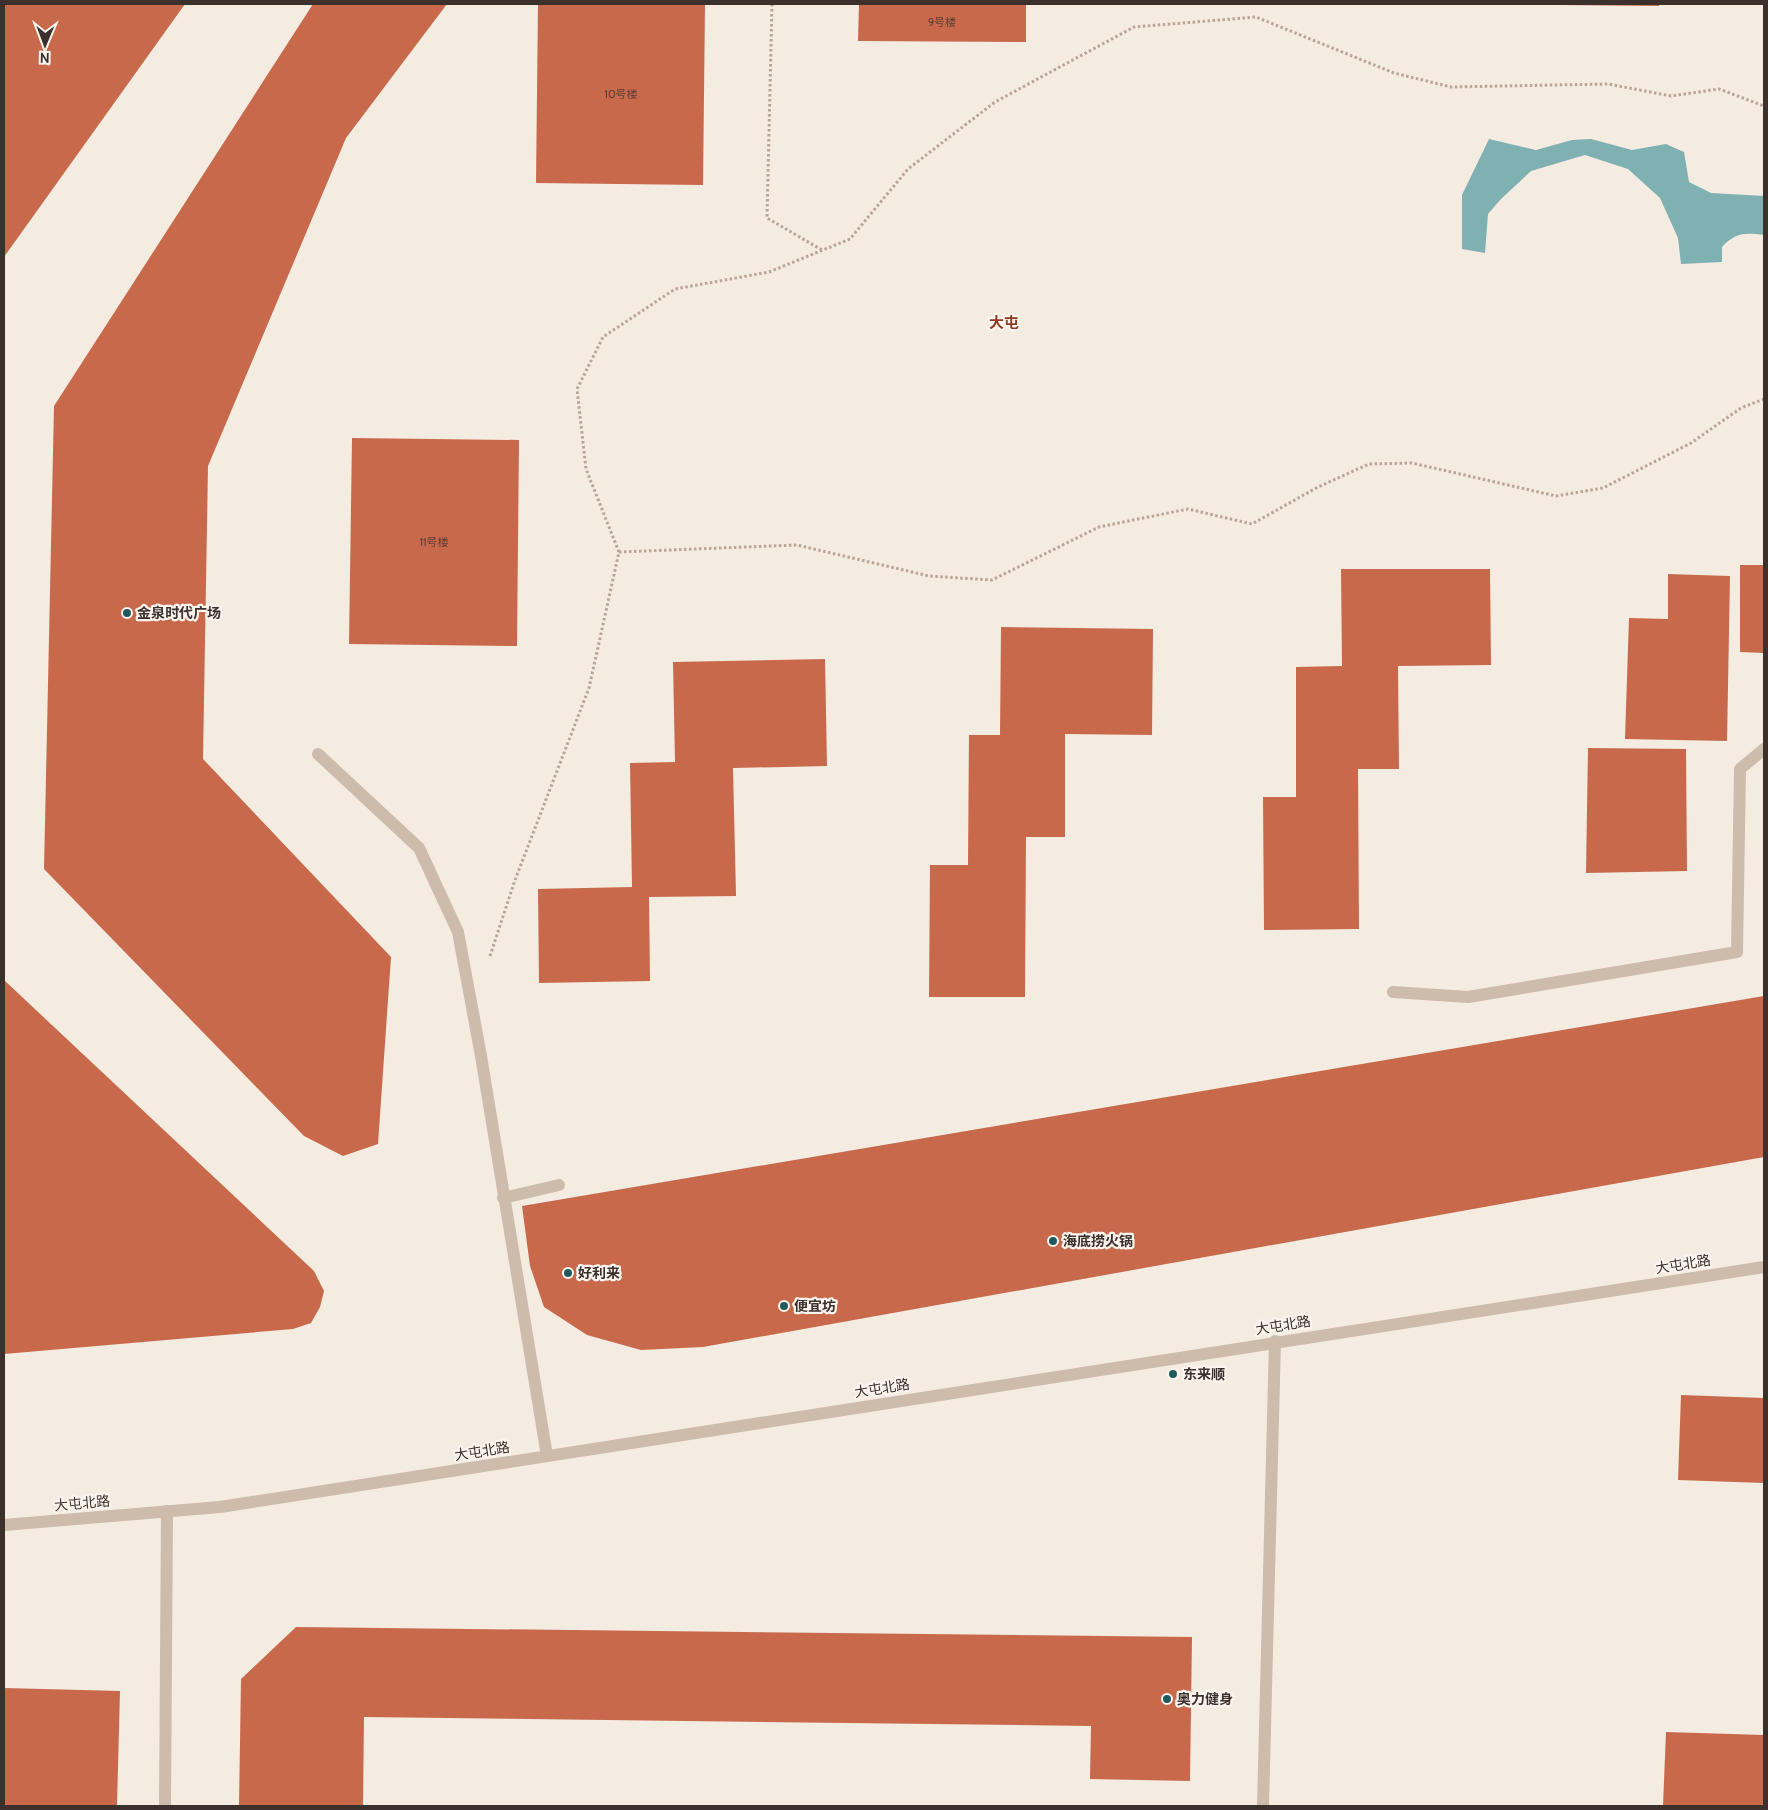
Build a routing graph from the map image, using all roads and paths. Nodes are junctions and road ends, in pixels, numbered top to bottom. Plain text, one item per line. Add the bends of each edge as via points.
1 (772, 4) edge
2 (1764, 106) edge
3 (823, 250) junction
4 (1764, 399) edge
5 (619, 552) junction
6 (1764, 749) edge
7 (318, 754) dead end
8 (489, 958) dead end
9 (1393, 992) dead end
10 (559, 1185) dead end
11 (502, 1198) junction
12 (1764, 1267) edge
13 (1275, 1342) junction
14 (546, 1456) junction
15 (166, 1512) junction
16 (4, 1525) edge
17 (165, 1806) edge
18 (1263, 1806) edge

1 - 3 path via 767,218
2 - 3 path via 1719,89 1670,96 1608,84 1451,87 1394,73 1256,17 1134,27 995,102 908,169 850,239
3 - 5 path via 769,272 675,289 603,337 577,389 586,469
4 - 5 path via 1741,408 1691,443 1603,488 1556,496 1412,463 1369,464 1318,487 1252,524 1188,509 1099,527 992,580 929,576 797,545
5 - 8 path via 589,688
6 - 9 street via 1740,770 1737,952 1468,997
7 - 11 street via 419,848 458,932
10 - 11 street
11 - 14 street
12 - 13 street, 大屯北路
13 - 14 street, 大屯北路
13 - 18 street
14 - 15 street, 大屯北路 via 220,1507
15 - 16 street, 大屯北路
15 - 17 street

